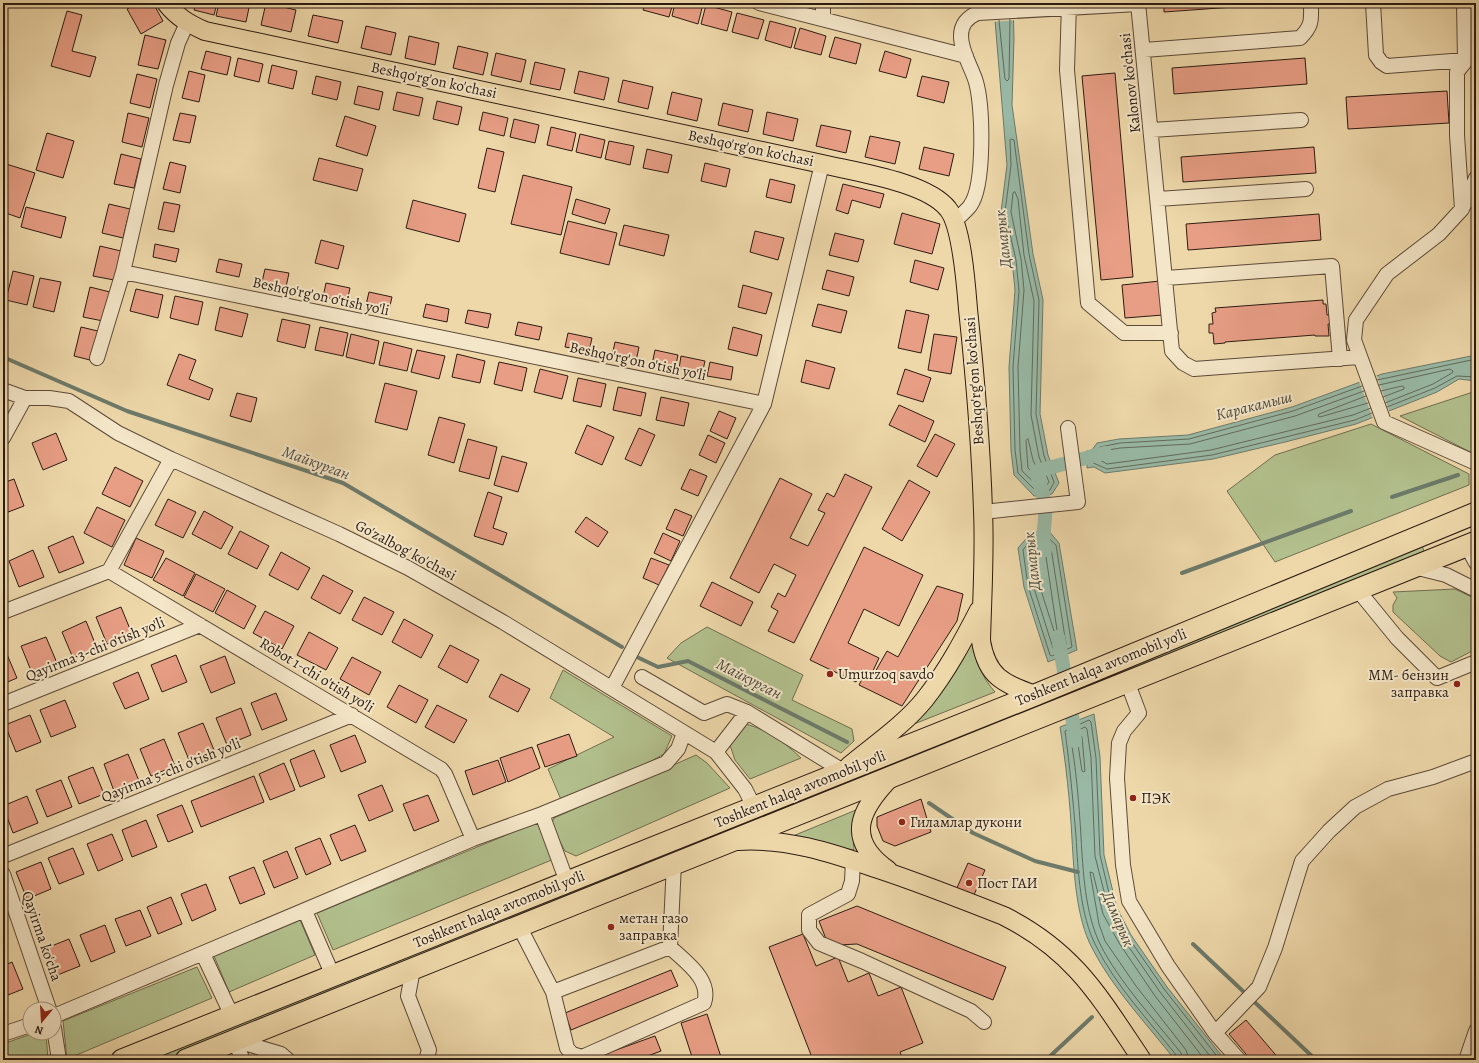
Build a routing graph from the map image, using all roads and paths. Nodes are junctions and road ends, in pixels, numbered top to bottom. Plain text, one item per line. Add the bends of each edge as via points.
1 (166, 3) edge
2 (759, 3) edge
3 (823, 3) edge
4 (1138, 3) edge
5 (1311, 3) edge
6 (1373, 3) edge
7 (1464, 3) edge
8 (1069, 6) edge
9 (973, 11) edge
10 (823, 18) junction
11 (187, 23) junction
12 (1476, 48) edge
13 (1144, 50) junction
14 (966, 56) junction
15 (1465, 60) junction
16 (1301, 120) dead end
17 (1152, 130) junction
18 (822, 164) junction
19 (1476, 178) edge
20 (1306, 189) dead end
21 (1158, 199) junction
22 (1462, 209) junction
23 (955, 221) junction
24 (123, 272) junction
25 (1166, 278) junction
26 (1171, 333) junction
27 (98, 358) dead end
28 (1340, 359) junction
29 (1361, 361) junction
30 (3, 390) edge
31 (25, 398) junction
32 (764, 404) junction
33 (1068, 428) dead end
34 (3, 438) edge
35 (171, 459) junction
36 (1476, 464) edge
37 (983, 512) junction
38 (1476, 513) edge
39 (1456, 522) junction
40 (1473, 550) edge
41 (1413, 567) junction
42 (109, 571) junction
43 (1357, 589) junction
44 (1476, 590) edge
45 (982, 603) junction
46 (3, 612) edge
47 (200, 625) junction
48 (1476, 662) edge
49 (642, 677) dead end
50 (1120, 684) junction
51 (612, 688) junction
52 (1034, 695) junction
53 (3, 704) edge
54 (747, 712) junction
55 (352, 715) junction
56 (684, 733) junction
57 (716, 752) junction
58 (1476, 761) edge
59 (843, 771) junction
60 (893, 776) junction
61 (754, 807) junction
62 (542, 814) junction
63 (473, 839) junction
64 (730, 841) junction
65 (3, 856) edge
66 (853, 860) junction
67 (674, 864) junction
68 (610, 865) junction
69 (3, 874) edge
70 (895, 875) junction
71 (567, 882) junction
72 (618, 886) junction
73 (304, 911) junction
74 (519, 926) junction
75 (670, 947) junction
76 (203, 954) junction
77 (413, 969) junction
78 (333, 976) junction
79 (553, 992) junction
80 (47, 1001) edge
81 (62, 1013) edge
82 (232, 1016) junction
83 (984, 1022) dead end
84 (22, 1027) edge
85 (1476, 1031) edge
86 (1215, 1033) junction
87 (3, 1034) edge
88 (234, 1040) junction
89 (56, 1041) edge
90 (60, 1060) edge
91 (122, 1060) edge
92 (186, 1060) edge
93 (243, 1060) edge
94 (288, 1060) edge
95 (426, 1060) edge
96 (1142, 1060) edge
97 (1239, 1060) edge
98 (1466, 1060) edge

1 - 11 main road, Beshqo'rg'on ko'chasi
2 - 10 street
3 - 10 street
4 - 8 street, Kalonov ko'chasi
4 - 13 street, Kalonov ko'chasi
5 - 13 street via 1309,29 1300,38
6 - 15 street via 1376,55 1387,66
7 - 15 street
8 - 9 street, Kalonov ko'chasi
8 - 26 street via 1067,70 1088,304 1124,333
9 - 14 street, Kalonov ko'chasi via 962,32 961,41
10 - 14 street
11 - 18 main road, Beshqo'rg'on ko'chasi via 205,31
11 - 24 street via 178,43 166,85
12 - 15 street
13 - 17 street, Kalonov ko'chasi
14 - 23 street, Kalonov ko'chasi via 976,83 981,109 981,170 971,205
15 - 22 street via 1457,72 1457,135
16 - 17 street
17 - 21 street, Kalonov ko'chasi
18 - 23 main road, Beshqo'rg'on ko'chasi via 922,189 942,202
18 - 32 street
19 - 22 street
20 - 21 street
21 - 25 street, Kalonov ko'chasi
22 - 29 street via 1439,234 1387,274 1356,320 1354,340
23 - 37 main road, Beshqo'rg'on ko'chasi via 965,276
24 - 27 street
24 - 32 street, Beshqo'rg'on o'tish yo'li
25 - 26 street, Kalonov ko'chasi
25 - 28 street via 1332,266
26 - 28 street, Kalonov ko'chasi via 1172,351 1183,363 1194,369
28 - 29 street, Kalonov ko'chasi
29 - 36 street via 1384,422
30 - 31 street, Go'zalbog' ko'chasi
31 - 34 street
31 - 35 street, Go'zalbog' ko'chasi via 69,401 118,433
32 - 51 street
33 - 37 street via 1078,502
35 - 42 street
35 - 51 street, Go'zalbog' ko'chasi via 339,534 408,568
37 - 45 main road, Beshqo'rg'on ko'chasi
38 - 39 highway, Toshkent halqa avtomobil yo'li
39 - 40 highway
39 - 52 highway, Toshkent halqa avtomobil yo'li
40 - 41 highway, Toshkent halqa avtomobil yo'li
41 - 43 highway, Toshkent halqa avtomobil yo'li
41 - 44 street via 1446,574
42 - 46 street
42 - 47 street, Robot 1-chi o'tish yo'li
43 - 48 street via 1397,638 1437,678
43 - 50 highway, Toshkent halqa avtomobil yo'li
45 - 52 main road, Beshqo'rg'on ko'chasi via 981,642 987,664 1010,686
45 - 59 main road, Beshqo'rg'on ko'chasi via 961,645 925,699
47 - 53 street, Qayirma 3-chi o'tish yo'li
47 - 55 street, Robot 1-chi o'tish yo'li
49 - 54 street via 704,713 727,704
50 - 60 highway, Toshkent halqa avtomobil yo'li
50 - 86 street via 1139,712 1124,731 1119,743 1117,778 1123,865 1129,901 1168,966
51 - 56 street, Go'zalbog' ko'chasi
52 - 59 highway, Toshkent halqa avtomobil yo'li
54 - 57 street
54 - 59 street
55 - 63 street, Robot 1-chi o'tish yo'li via 441,769
55 - 65 street, Qayirma 5-chi o'tish yo'li
56 - 57 street, Go'zalbog' ko'chasi
56 - 62 street via 678,749 666,763
57 - 61 street, Go'zalbog' ko'chasi via 745,789
58 - 86 street via 1433,777 1388,789 1355,807 1329,831 1302,861 1275,948 1259,987
59 - 61 highway, Toshkent halqa avtomobil yo'li
60 - 64 highway, Toshkent halqa avtomobil yo'li
60 - 70 main road via 869,803 864,813 861,831 865,845 873,856
61 - 68 highway, Toshkent halqa avtomobil yo'li
62 - 63 street
62 - 71 street
63 - 73 street
64 - 66 main road via 776,841
64 - 67 highway, Toshkent halqa avtomobil yo'li
66 - 70 main road
66 - 83 street via 852,881 848,894 809,915 809,930 819,944 971,1011
67 - 72 highway, Toshkent halqa avtomobil yo'li
67 - 75 street
68 - 71 highway, Toshkent halqa avtomobil yo'li
68 - 72 highway
69 - 80 street, Qayirma ko'cha
70 - 96 main road via 1004,916 1042,938 1063,955 1095,989
71 - 78 highway, Toshkent halqa avtomobil yo'li
72 - 74 highway, Toshkent halqa avtomobil yo'li
73 - 76 street
73 - 78 street
74 - 77 highway, Toshkent halqa avtomobil yo'li
74 - 79 street
75 - 79 street
75 - 79 street via 698,974 705,985 707,996 704,1003 582,1057 572,1054 567,1048
76 - 81 street
76 - 82 street
77 - 88 highway, Toshkent halqa avtomobil yo'li
77 - 95 street via 408,996 429,1050
78 - 82 highway, Toshkent halqa avtomobil yo'li
82 - 91 highway, Toshkent halqa avtomobil yo'li
84 - 87 street
85 - 98 street
86 - 97 street
88 - 92 highway, Toshkent halqa avtomobil yo'li
88 - 93 street
88 - 94 street via 281,1054
89 - 90 street

